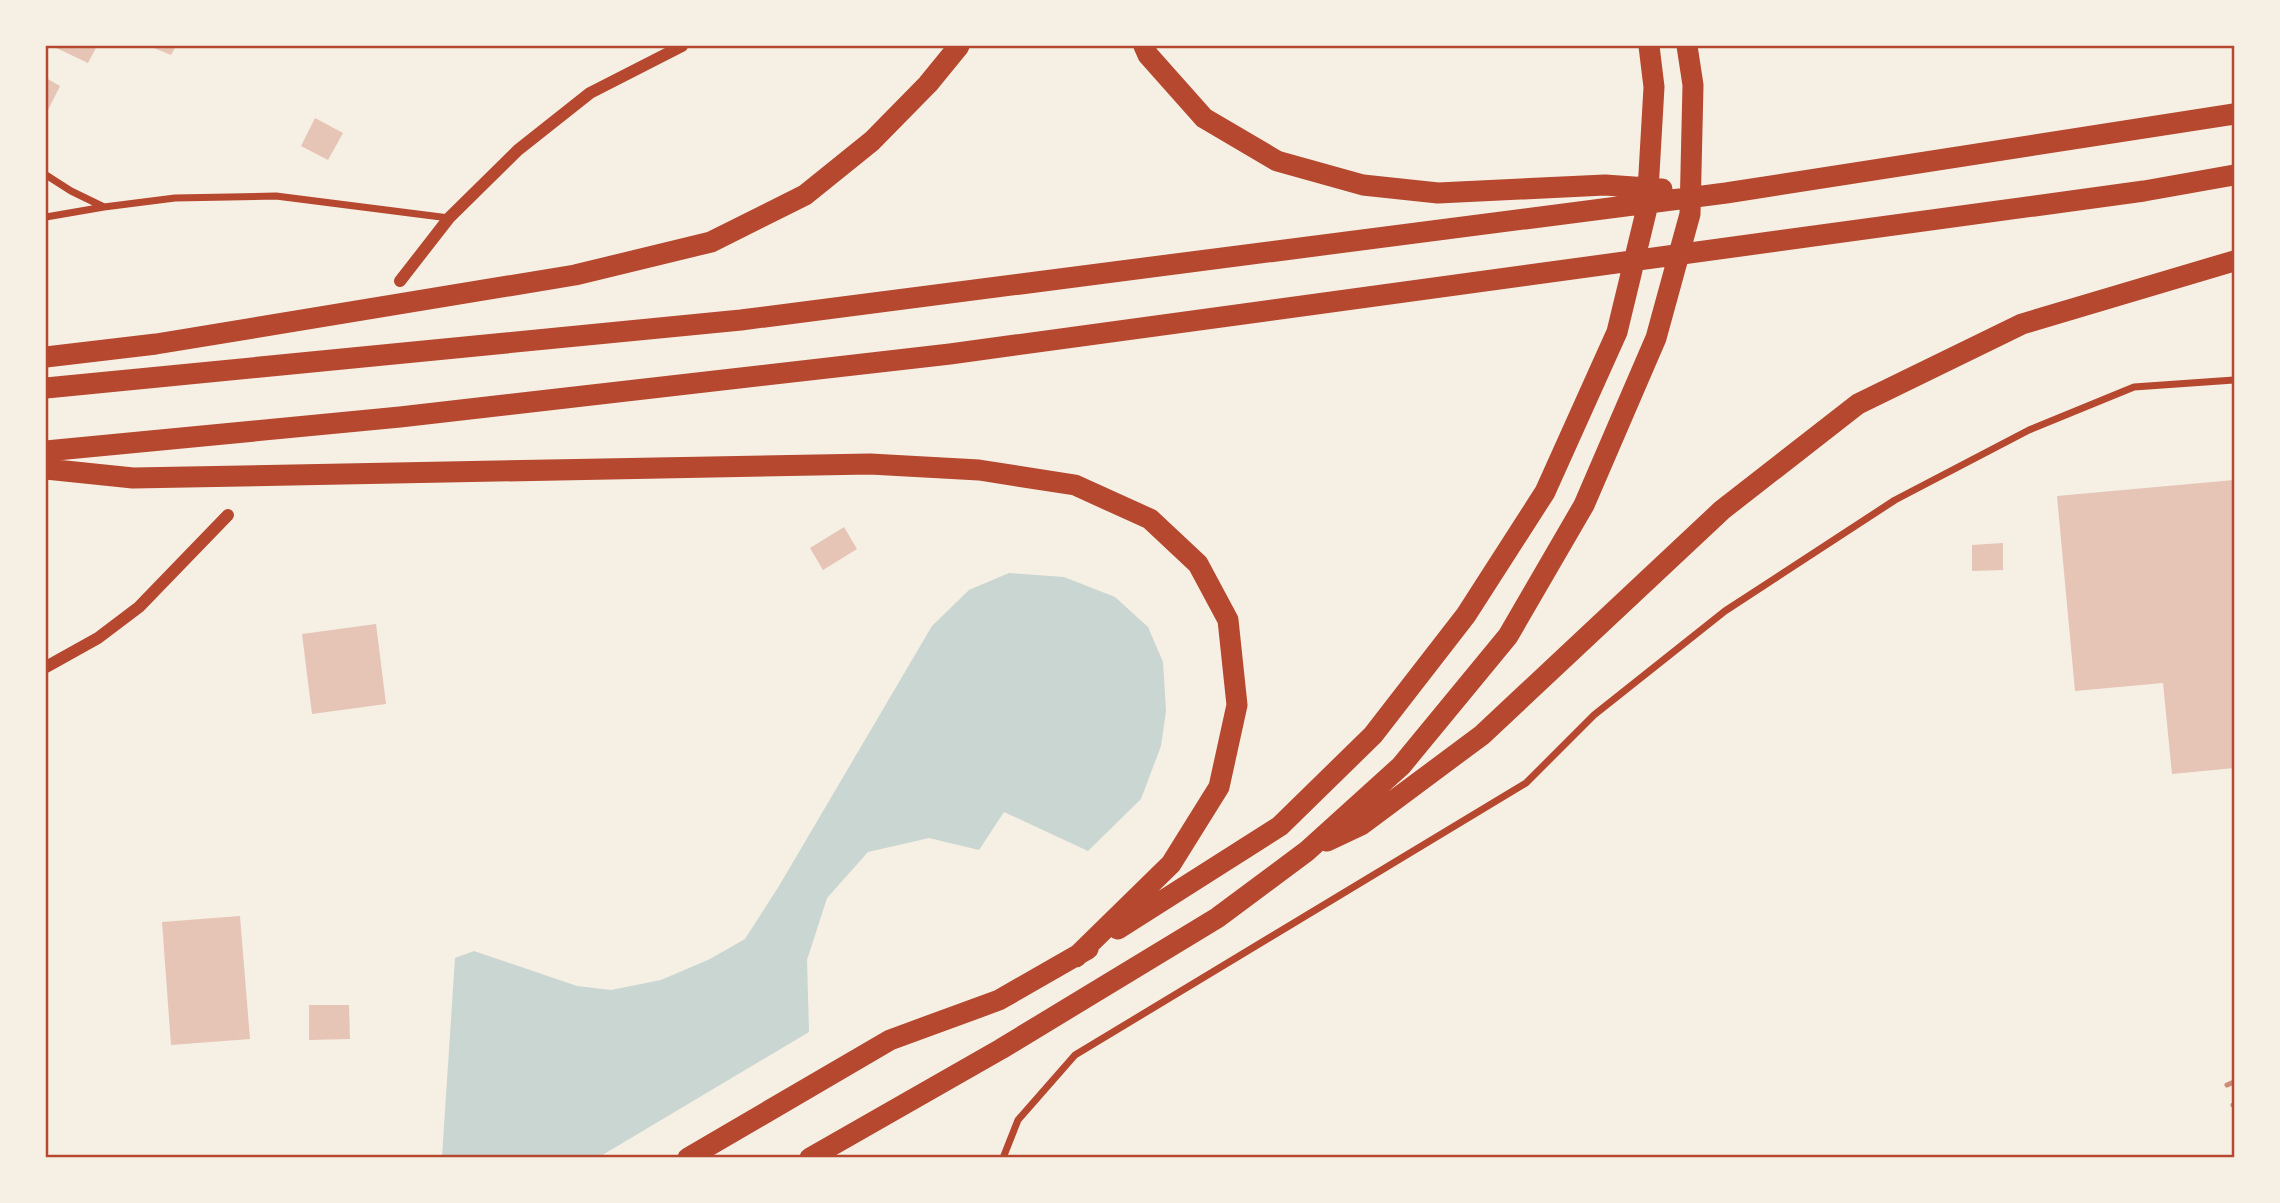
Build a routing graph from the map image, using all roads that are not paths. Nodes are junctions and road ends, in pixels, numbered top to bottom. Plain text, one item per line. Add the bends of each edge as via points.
1 (682, 46) edge
2 (959, 46) edge
3 (1144, 46) edge
4 (1649, 46) edge
5 (1687, 46) edge
6 (2235, 114) edge
7 (46, 175) edge
8 (2235, 175) edge
9 (1726, 193) junction
10 (104, 207) junction
11 (46, 216) edge
12 (449, 218) junction
13 (2235, 261) edge
14 (400, 282) dead end
15 (46, 356) edge
16 (2235, 380) edge
17 (46, 388) edge
18 (46, 451) edge
19 (46, 469) edge
20 (228, 515) dead end
21 (46, 667) edge
22 (1307, 850) junction
23 (1076, 957) junction
24 (688, 1157) edge
25 (810, 1157) edge
26 (1003, 1157) edge

1 - 12 street via 590,93 518,150
2 - 15 highway via 872,141 805,195 711,242 575,275 156,344
3 - 9 highway via 1204,118 1277,161 1363,185 1438,192 1605,185
4 - 23 highway via 1654,87 1647,208 1618,332 1545,492 1466,615 1373,735 1280,826
5 - 22 highway via 1693,85 1690,214 1656,338 1584,505 1507,636 1401,766
6 - 9 highway
7 - 10 street
8 - 18 highway via 937,355 400,417
9 - 17 highway via 741,320
10 - 11 street
10 - 12 street via 175,198 276,196
12 - 14 street
13 - 22 highway via 2022,324 1858,404 1722,510 1482,735 1362,825
16 - 26 street via 2134,387 2029,430 1895,500 1725,611 1594,715 1526,783 1074,1055 1018,1120
19 - 23 highway via 133,478 870,464 979,470 1075,485 1150,519 1198,564 1228,620 1237,705 1219,787 1171,863
20 - 21 street via 139,607 98,638
22 - 25 highway via 1206,925
23 - 24 highway via 999,1000 890,1040

